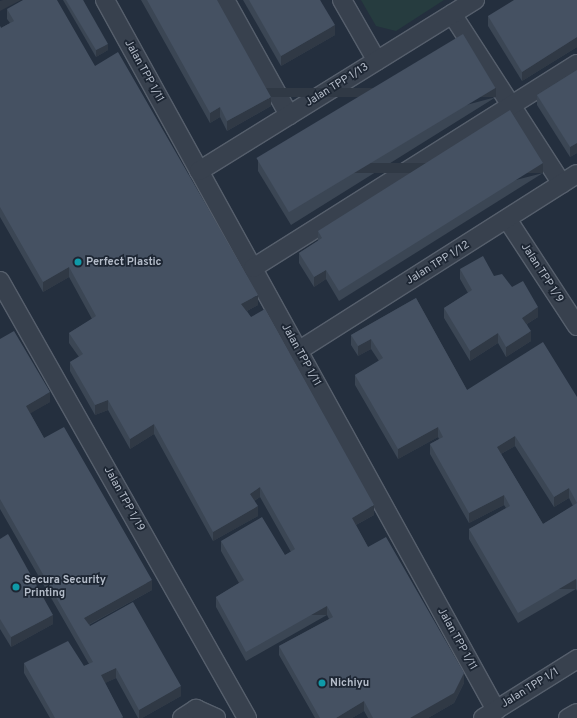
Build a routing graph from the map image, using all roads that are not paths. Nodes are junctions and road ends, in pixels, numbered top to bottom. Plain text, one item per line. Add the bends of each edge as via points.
1 (105, 0) edge
2 (225, 0) edge
3 (342, 0) edge
4 (475, 0) edge
5 (452, 14) junction
6 (377, 61) junction
7 (577, 64) edge
8 (511, 106) junction
9 (289, 115) junction
10 (199, 171) junction
11 (570, 179) edge
12 (506, 219) junction
13 (253, 268) junction
14 (0, 281) edge
15 (577, 326) edge
16 (298, 351) junction
17 (577, 659) edge
18 (577, 712) edge
19 (490, 714) edge
20 (182, 718) edge
21 (216, 718) edge
22 (247, 718) edge
23 (568, 718) edge

1 - 10 street, Jalan TPP 1/11
2 - 9 street
3 - 6 street
4 - 5 street, Jalan TPP 1/13
5 - 6 street, Jalan TPP 1/13
5 - 8 street
6 - 9 street, Jalan TPP 1/13
7 - 8 street
8 - 11 street
8 - 13 street
9 - 10 street, Jalan TPP 1/13
10 - 13 street, Jalan TPP 1/11
11 - 12 street, Jalan TPP 1/12
12 - 15 street, Jalan TPP 1/9
12 - 16 street, Jalan TPP 1/12
13 - 16 street, Jalan TPP 1/11
14 - 22 street, Jalan TPP 1/19
16 - 19 street, Jalan TPP 1/11
17 - 19 street, Jalan TPP 1/1
18 - 23 street
20 - 21 street via 196,709

